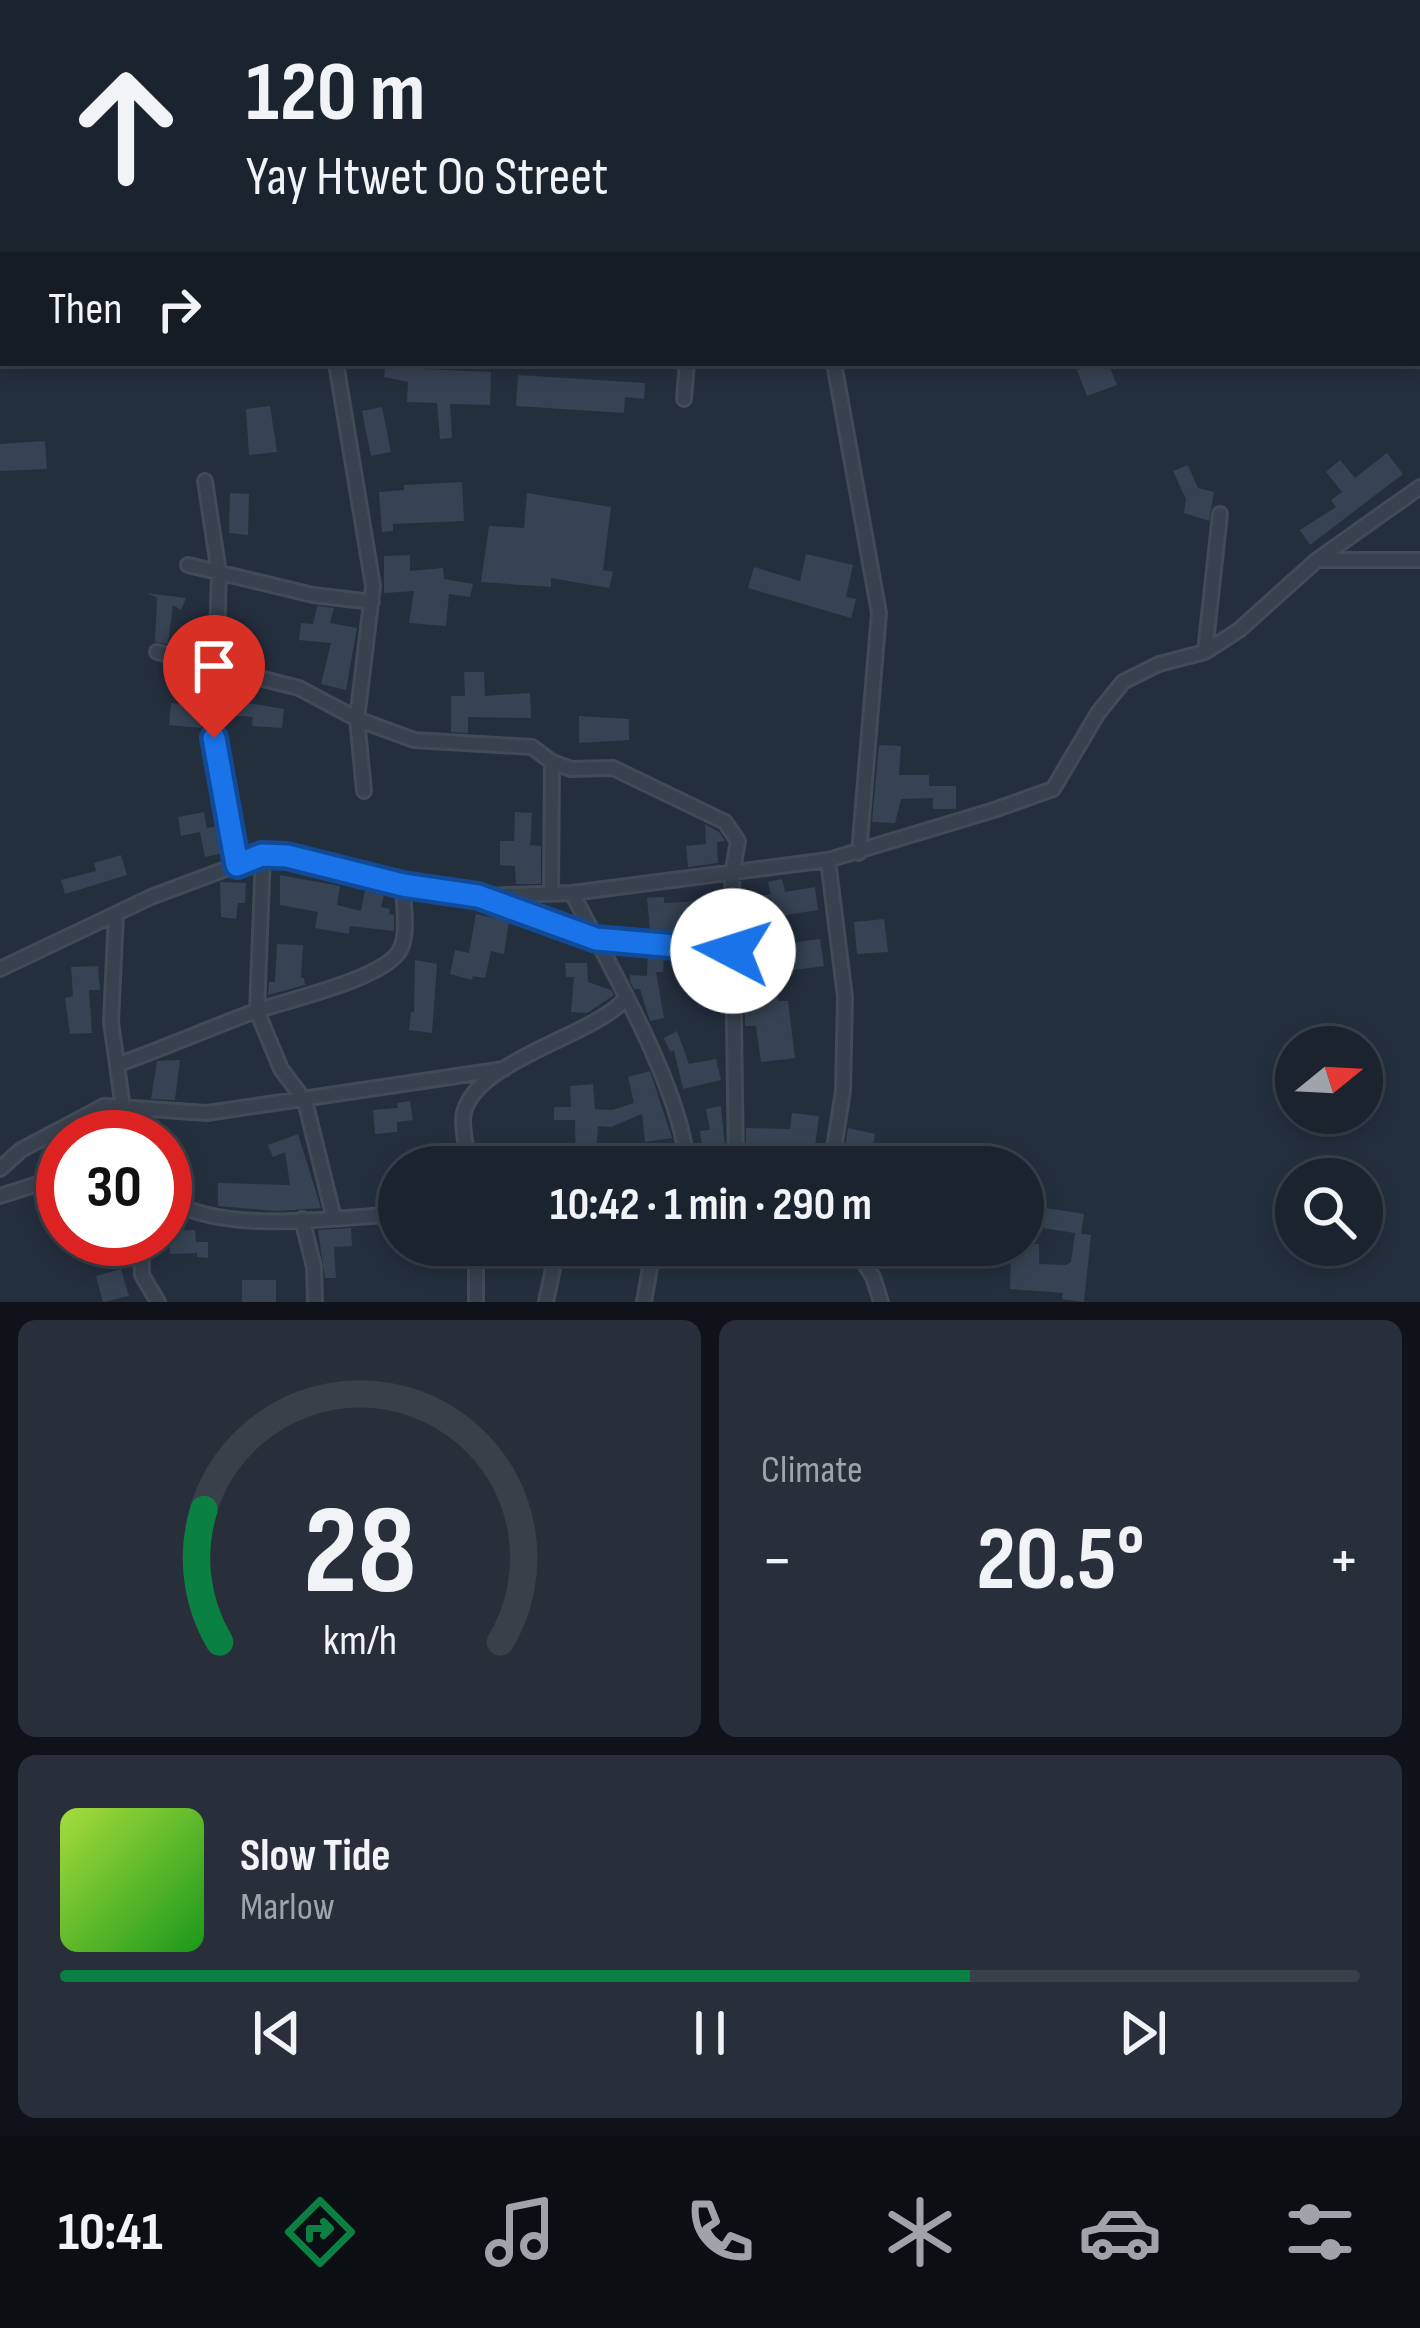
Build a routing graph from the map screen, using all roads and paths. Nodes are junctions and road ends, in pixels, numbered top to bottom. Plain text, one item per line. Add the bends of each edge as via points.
1 (337, 366) edge
2 (686, 366) edge
3 (835, 366) edge
4 (684, 399) dead end
5 (205, 481) dead end
6 (1420, 488) edge
7 (1220, 514) dead end
8 (1317, 560) junction
9 (1420, 560) edge
10 (188, 565) dead end
11 (219, 573) junction
12 (372, 602) junction
13 (157, 652) dead end
14 (1205, 652) junction
15 (213, 666) junction
16 (357, 719) junction
17 (552, 762) junction
18 (364, 791) dead end
19 (859, 853) junction
20 (262, 855) junction
21 (827, 860) junction
22 (237, 865) junction
23 (732, 875) junction
24 (403, 885) junction
25 (572, 893) junction
26 (551, 894) junction
27 (478, 896) junction
28 (116, 914) junction
29 (596, 939) junction
30 (733, 951) junction
31 (0, 969) edge
32 (626, 998) junction
33 (257, 1011) junction
34 (117, 1066) junction
35 (505, 1070) junction
36 (305, 1101) junction
37 (125, 1108) junction
38 (467, 1146) edge
39 (686, 1146) edge
40 (736, 1146) edge
41 (834, 1146) edge
42 (0, 1169) edge
43 (36, 1185) edge
44 (0, 1196) edge
45 (192, 1212) edge
46 (378, 1215) edge
47 (334, 1218) junction
48 (302, 1219) junction
49 (142, 1266) edge
50 (476, 1266) edge
51 (554, 1266) edge
52 (650, 1266) edge
53 (866, 1266) edge
54 (158, 1302) edge
55 (314, 1302) edge
56 (476, 1302) edge
57 (546, 1302) edge
58 (644, 1302) edge
59 (881, 1302) edge

1 - 12 street
2 - 4 street
3 - 19 street via 879,613
5 - 11 street
6 - 8 street
7 - 14 street
8 - 9 street
8 - 14 street
10 - 11 street
11 - 12 street
11 - 15 street
12 - 16 street
13 - 15 street
14 - 19 street via 1123,682 1053,789
15 - 16 street via 299,688
15 - 22 street via 214,738
16 - 17 street via 414,740 532,747
16 - 18 street
17 - 23 street via 571,770 613,768 725,822 738,841
17 - 26 street
19 - 21 street
20 - 22 street
20 - 24 street
20 - 33 street
21 - 23 street
21 - 41 street via 845,997
22 - 28 street
23 - 25 street
23 - 30 street
24 - 27 street
24 - 33 street via 398,954 330,990
25 - 26 street
25 - 29 street
26 - 27 street
27 - 29 street
28 - 31 street
28 - 34 street
29 - 30 street
29 - 32 street
30 - 40 street
32 - 35 street via 614,1013
32 - 39 street
33 - 34 street
33 - 36 street via 280,1069
34 - 37 street
35 - 36 street
35 - 38 street via 470,1098
36 - 37 street via 207,1113
36 - 47 street
37 - 42 street via 97,1108
43 - 44 street
45 - 48 street
46 - 47 street
47 - 48 street
48 - 55 street
49 - 54 street
50 - 56 street
51 - 57 street
52 - 58 street
53 - 59 street

